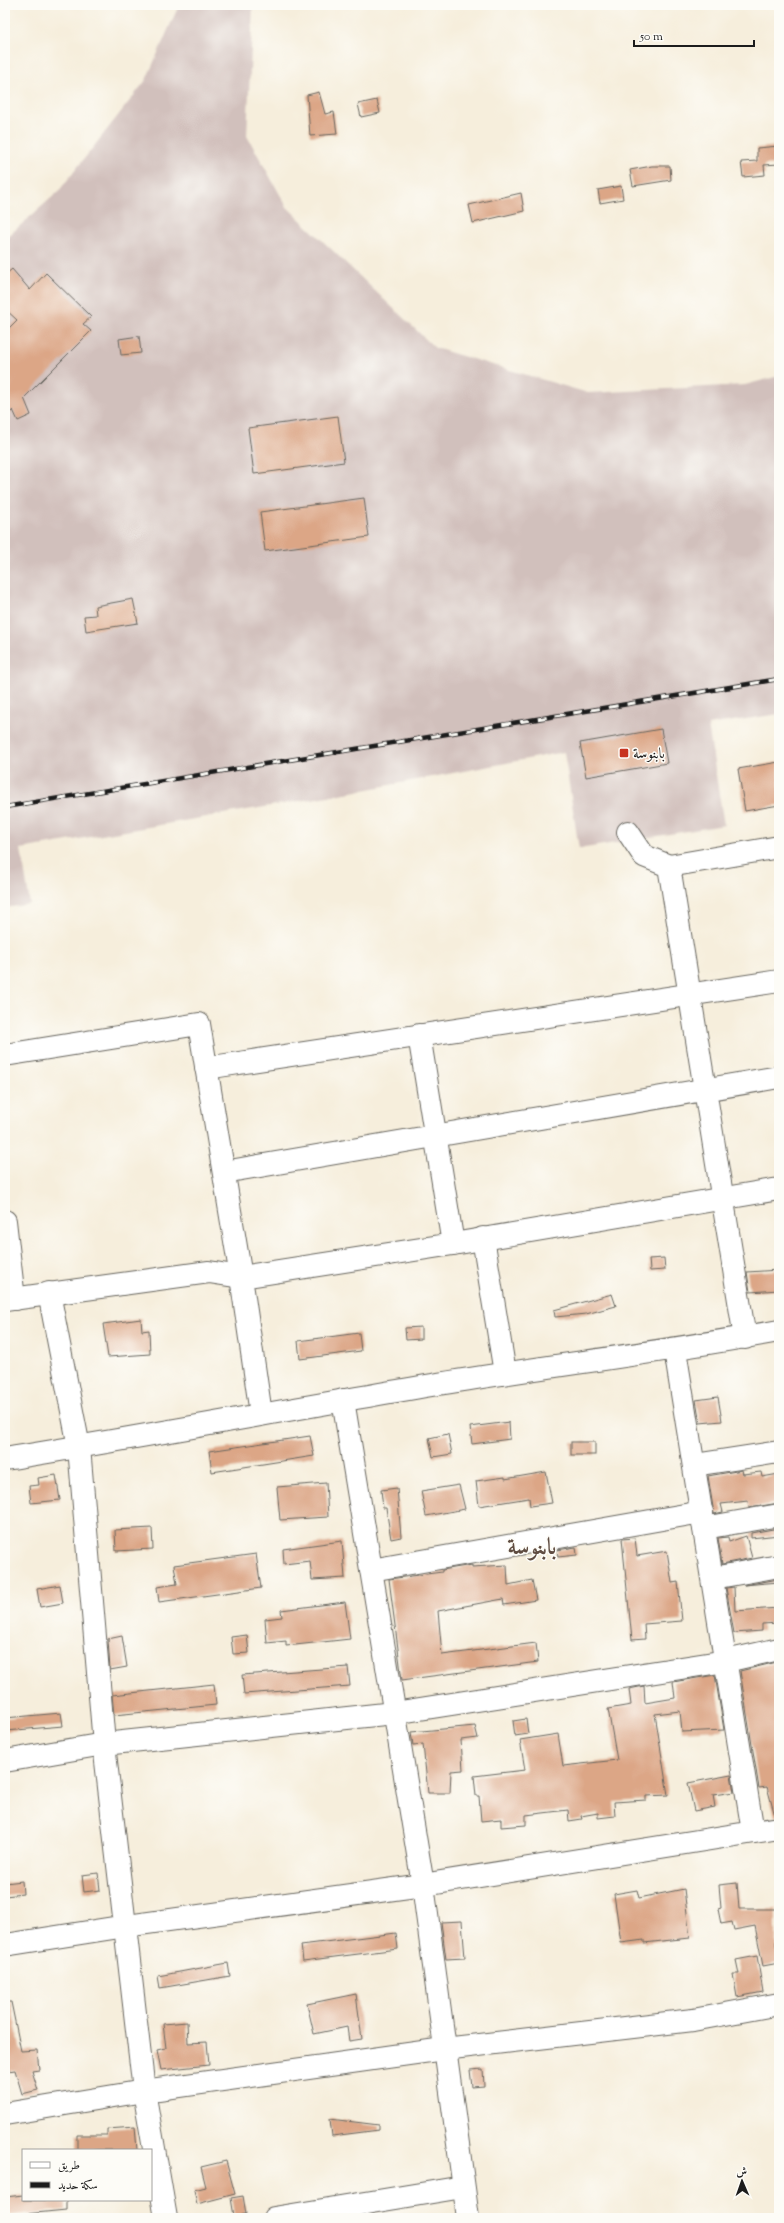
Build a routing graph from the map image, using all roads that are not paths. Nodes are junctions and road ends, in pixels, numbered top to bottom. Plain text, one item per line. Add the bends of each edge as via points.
1 (628, 832) dead end
2 (779, 847) edge
3 (669, 866) junction
4 (779, 981) edge
5 (691, 994) junction
6 (419, 1035) junction
7 (5, 1055) edge
8 (206, 1068) junction
9 (779, 1077) edge
10 (706, 1089) junction
11 (436, 1135) junction
12 (224, 1172) junction
13 (779, 1189) edge
14 (722, 1197) junction
15 (5, 1222) edge
16 (483, 1238) junction
17 (453, 1244) junction
18 (241, 1277) junction
19 (49, 1294) junction
20 (10, 1299) edge
21 (779, 1332) edge
22 (745, 1338) junction
23 (675, 1350) junction
24 (505, 1373) junction
25 (343, 1400) junction
26 (261, 1414) junction
27 (79, 1447) junction
28 (779, 1452) edge
29 (5, 1459) edge
30 (694, 1465) junction
31 (779, 1515) edge
32 (703, 1520) junction
33 (779, 1566) edge
34 (371, 1570) junction
35 (713, 1578) junction
36 (779, 1649) edge
37 (726, 1661) junction
38 (394, 1713) junction
39 (104, 1744) junction
40 (5, 1761) edge
41 (779, 1828) edge
42 (753, 1832) junction
43 (422, 1885) junction
44 (126, 1926) junction
45 (5, 1945) edge
46 (779, 2004) edge
47 (444, 2049) junction
48 (144, 2091) junction
49 (5, 2114) edge
50 (463, 2187) junction
51 (166, 2218) edge
52 (274, 2218) edge
53 (468, 2218) edge

1 - 3 street via 644,856
2 - 3 street
3 - 5 street
4 - 5 street
5 - 6 street
5 - 10 street
6 - 8 street
6 - 11 street
7 - 8 street via 199,1024
8 - 12 street
9 - 10 street
10 - 11 street
10 - 14 street
11 - 12 street
11 - 17 street
12 - 18 street
13 - 14 street
14 - 16 street
14 - 22 street
15 - 20 street
16 - 17 street
16 - 24 street
17 - 18 street
18 - 19 street via 208,1272
18 - 26 street
19 - 20 street
19 - 27 street
21 - 22 street
22 - 23 street
23 - 24 street
23 - 30 street
24 - 25 street
25 - 26 street
25 - 34 street
26 - 27 street
27 - 29 street
27 - 39 street
28 - 30 street
30 - 32 street
31 - 32 street
32 - 34 street
32 - 35 street
33 - 35 street
34 - 38 street
35 - 37 street
36 - 37 street
37 - 38 street
37 - 42 street
38 - 39 street
38 - 43 street
39 - 40 street
39 - 44 street
41 - 42 street
42 - 43 street
43 - 44 street
43 - 47 street
44 - 45 street
44 - 48 street
46 - 47 street via 693,2020
47 - 48 street
47 - 50 street
48 - 49 street
48 - 51 street
50 - 52 street
50 - 53 street

